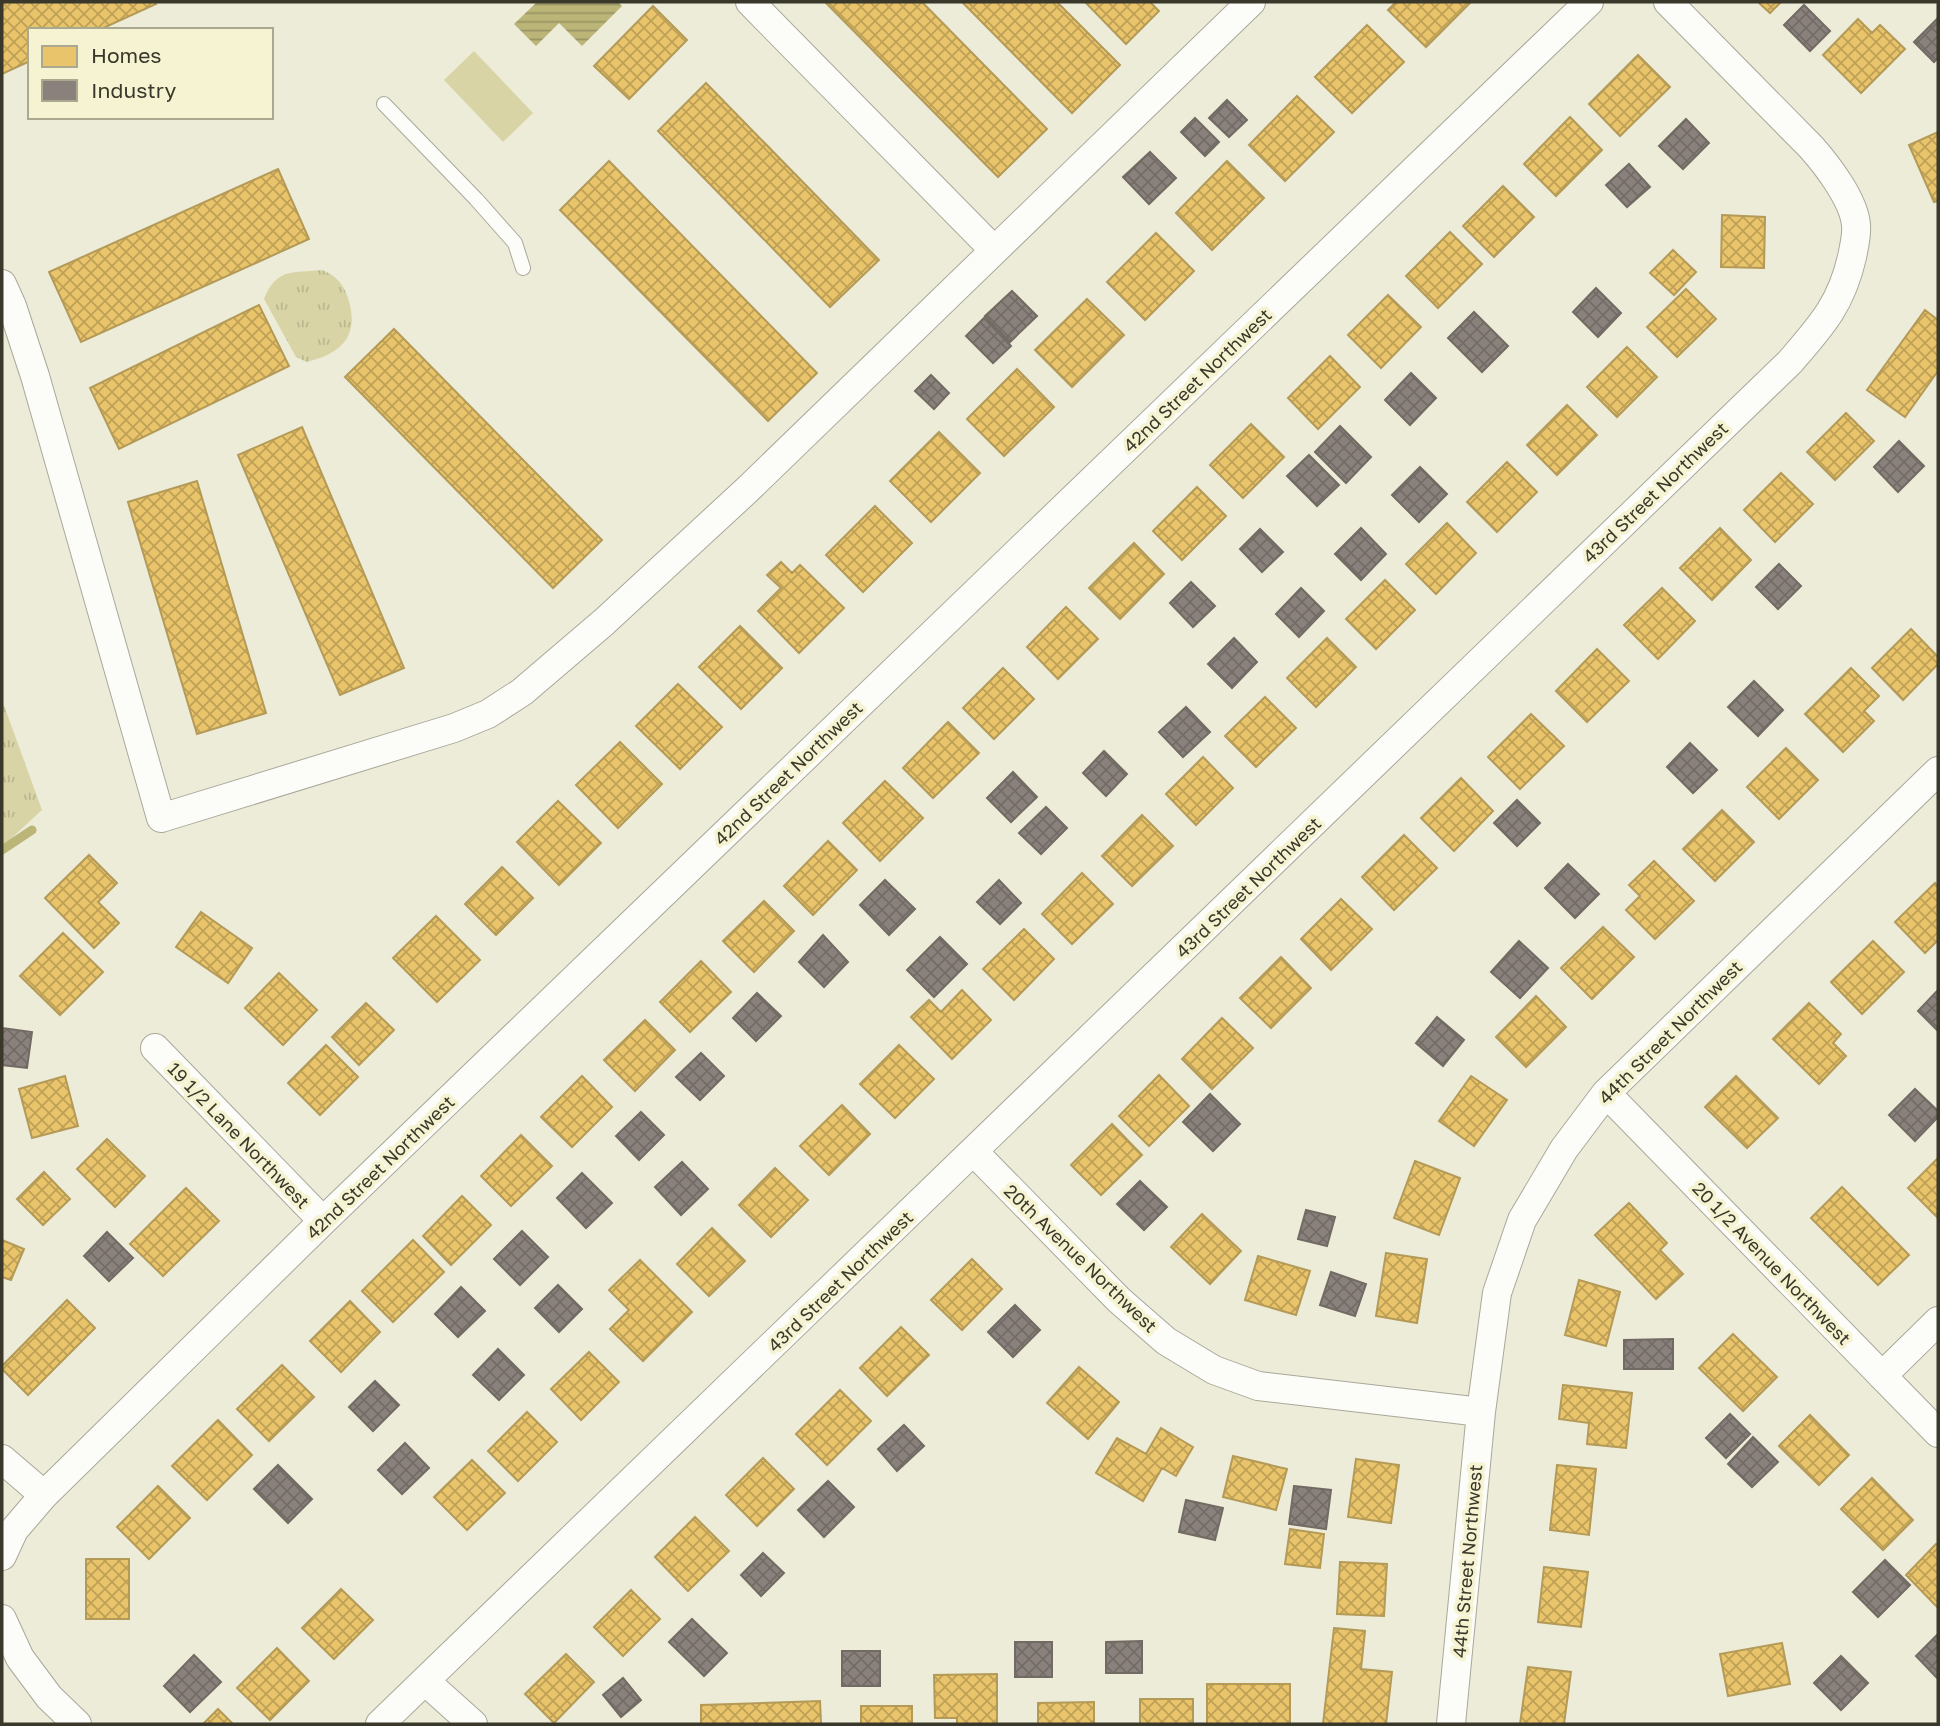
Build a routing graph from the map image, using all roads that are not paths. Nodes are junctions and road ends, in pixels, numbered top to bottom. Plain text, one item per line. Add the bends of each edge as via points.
1 (750, 2) edge
2 (1251, 2) edge
3 (1589, 2) edge
4 (1668, 2) edge
5 (384, 104) dead end
6 (994, 250) junction
7 (523, 268) dead end
8 (2, 284) edge
9 (1938, 771) edge
10 (155, 1048) dead end
11 (1606, 1093) junction
12 (974, 1152) junction
13 (323, 1221) junction
14 (1938, 1321) edge
15 (1882, 1376) junction
16 (1481, 1412) junction
17 (1938, 1433) edge
18 (2, 1459) edge
19 (44, 1496) junction
20 (2, 1556) edge
21 (2, 1619) edge
22 (425, 1681) junction
23 (77, 1724) edge
24 (380, 1724) edge
25 (473, 1724) edge
26 (1451, 1724) edge

1 - 6 street
2 - 6 street
3 - 13 street, 42nd Street Northwest
4 - 12 street, 43rd Street Northwest via 1811,147 1846,198 1856,224 1854,248 1835,307 1790,362
5 - 7 lane via 515,243
6 - 8 street via 747,490 522,692 488,714 454,728 161,818 35,376
9 - 11 street, 44th Street Northwest
10 - 13 street, 19 1/2 Lane Northwest
11 - 15 street, 20 1/2 Avenue Northwest
11 - 16 street, 44th Street Northwest via 1564,1149 1522,1220 1497,1293
12 - 16 street, 20th Avenue Northwest via 1119,1300 1167,1341 1214,1370 1258,1386
12 - 22 street, 43rd Street Northwest
13 - 19 street, 42nd Street Northwest
14 - 15 street
15 - 17 street, 20 1/2 Avenue Northwest
16 - 26 street, 44th Street Northwest
18 - 19 street
19 - 20 street, 42nd Street Northwest via 14,1530
21 - 23 street via 20,1658
22 - 24 street, 43rd Street Northwest
22 - 25 street

